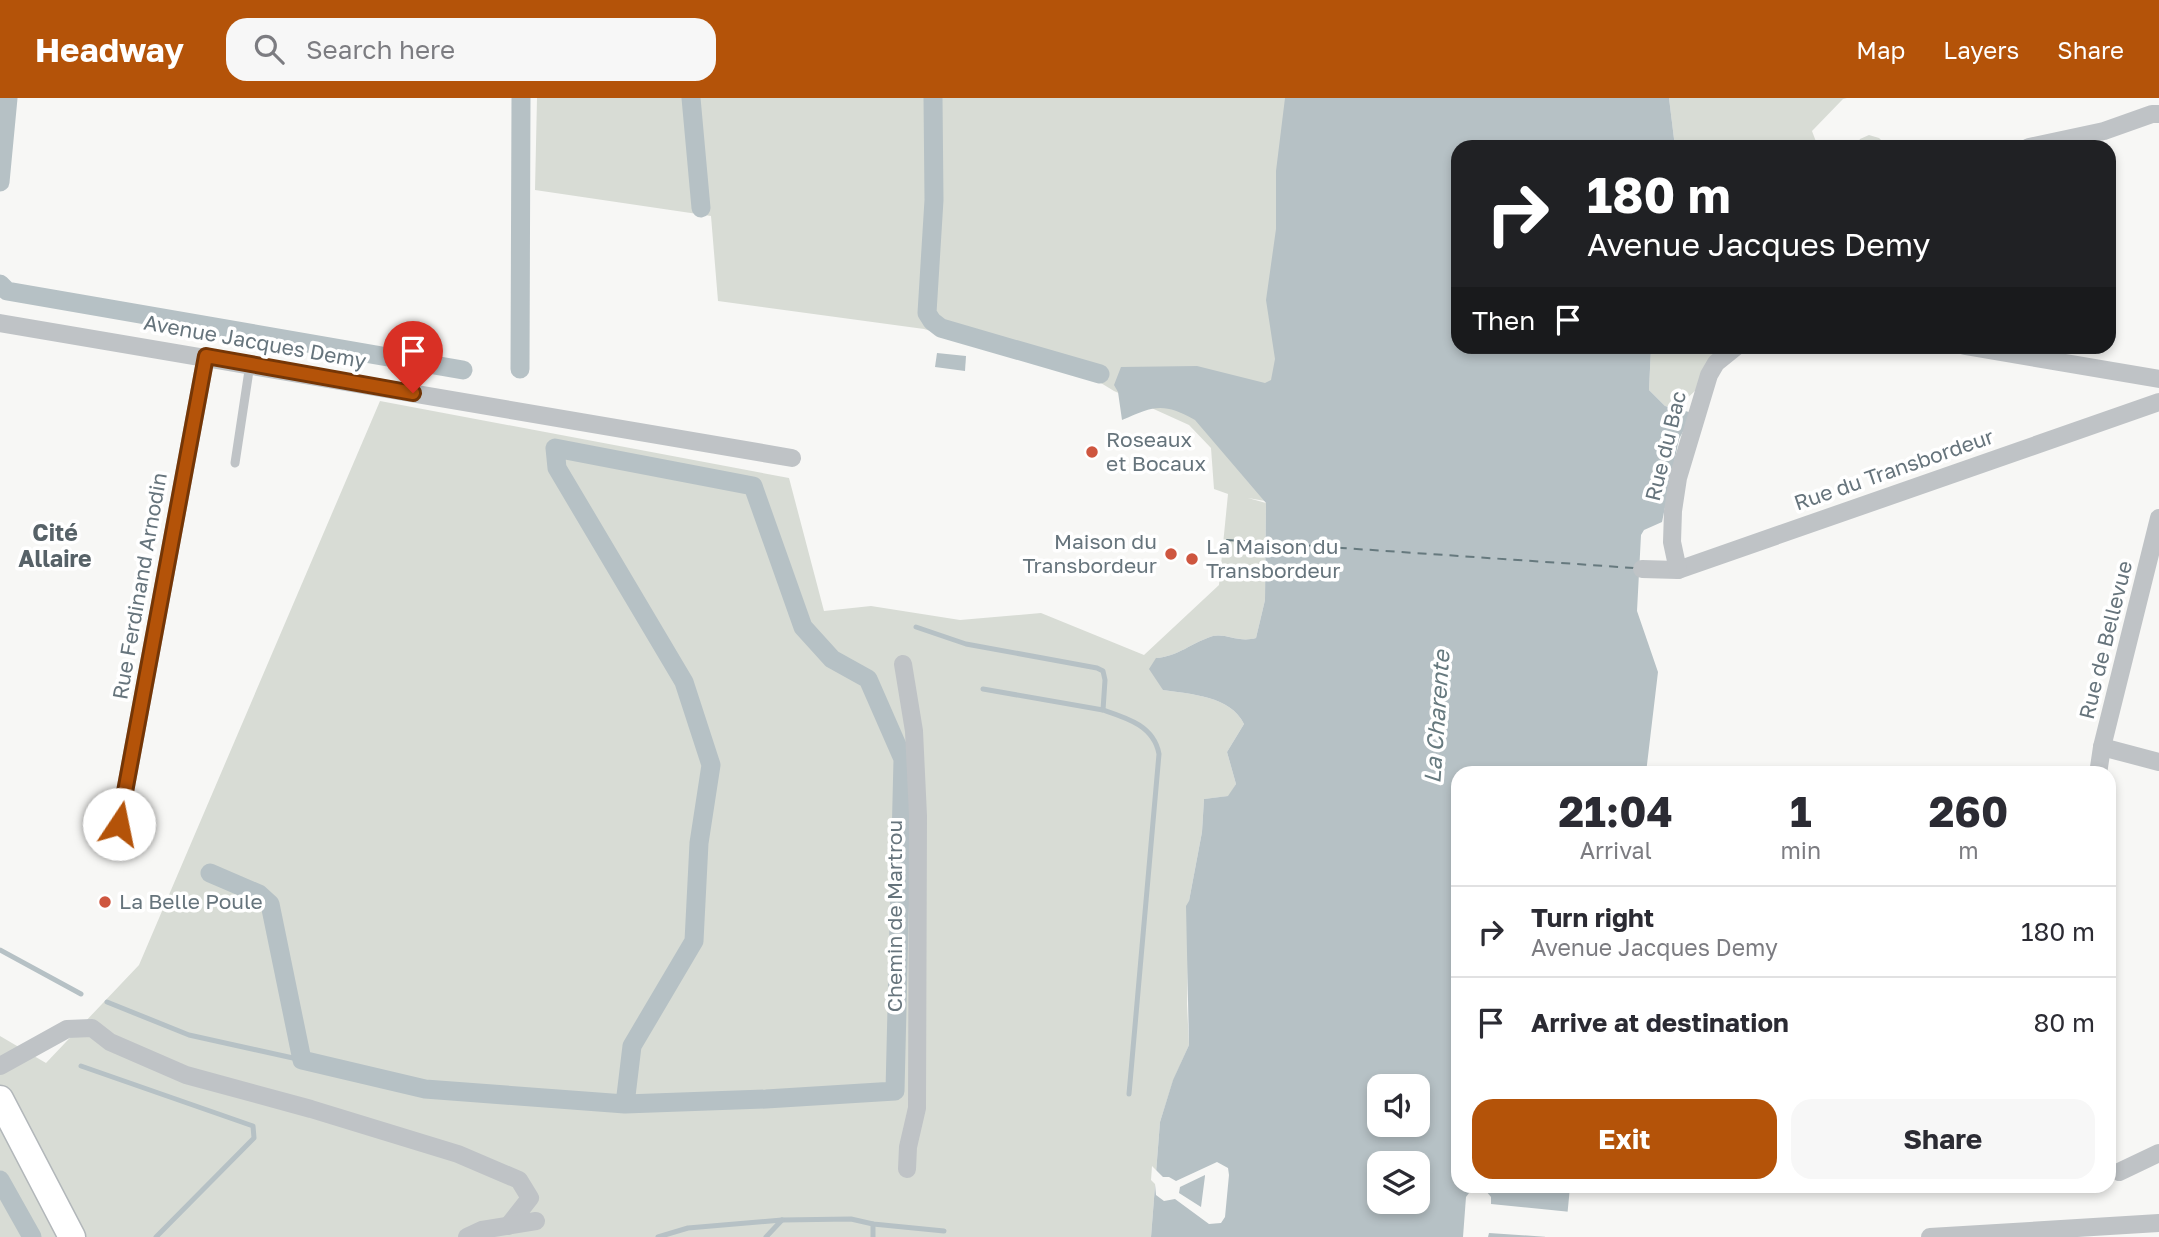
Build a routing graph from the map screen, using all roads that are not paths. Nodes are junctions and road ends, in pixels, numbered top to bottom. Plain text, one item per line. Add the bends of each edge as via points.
1 (2159, 114) edge
2 (2062, 140) edge
3 (0, 323) edge
4 (1727, 354) edge
5 (2012, 354) edge
6 (206, 356) junction
7 (250, 364) junction
8 (2159, 379) edge
9 (2159, 402) edge
10 (792, 458) dead end
11 (235, 463) dead end
12 (2159, 518) edge
13 (1642, 569) dead end
14 (1678, 570) junction
15 (903, 664) dead end
16 (2102, 747) junction
17 (2159, 762) edge
18 (2099, 766) edge
19 (119, 824) dead end
20 (0, 1066) edge
21 (0, 1100) edge
22 (2159, 1153) edge
23 (906, 1168) dead end
24 (2119, 1172) dead end
25 (536, 1221) dead end
26 (2159, 1223) edge
27 (508, 1226) junction
28 (474, 1233) edge
29 (72, 1237) edge
30 (1930, 1237) edge

1 - 2 street
3 - 6 street, Avenue Jacques Demy
4 - 14 street, Rue du Bac via 1709,374 1681,469 1672,526
5 - 8 street
6 - 7 street, Avenue Jacques Demy
6 - 19 street, Rue Ferdinand Arnodin
7 - 10 street, Avenue Jacques Demy
7 - 11 lane
9 - 14 street, Rue du Transbordeur
12 - 16 street, Rue de Bellevue
13 - 14 street, Rue du Transbordeur
15 - 23 street, Chemin de Martrou via 914,731 918,816 917,1108
16 - 17 street
16 - 18 street, Rue de Bellevue
20 - 27 street via 67,1029 92,1028 110,1042 186,1074 458,1154 519,1180 530,1198
21 - 29 main road
22 - 24 street
25 - 27 street
26 - 30 street
27 - 28 street

